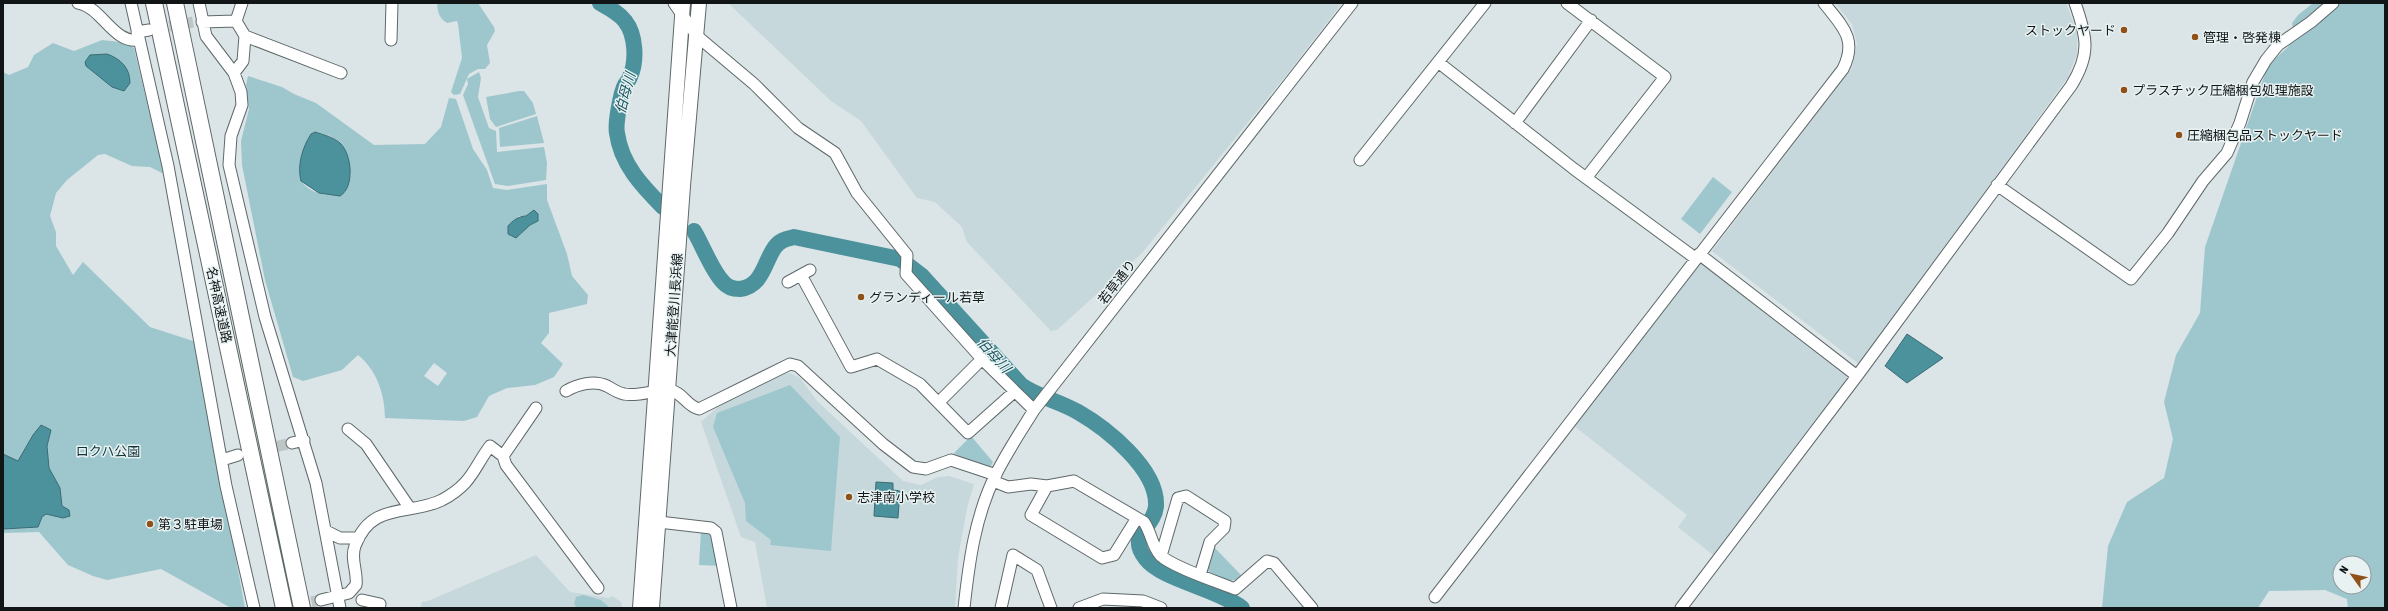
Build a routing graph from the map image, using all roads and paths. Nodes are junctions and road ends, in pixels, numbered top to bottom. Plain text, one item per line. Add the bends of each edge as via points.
1 (78, 3) edge
2 (131, 3) edge
3 (154, 3) edge
4 (175, 3) edge
5 (199, 3) edge
6 (242, 3) edge
7 (392, 3) edge
8 (699, 3) edge
9 (1352, 3) edge
10 (1485, 3) edge
11 (1567, 3) edge
12 (1824, 3) edge
13 (2075, 3) edge
14 (2333, 3) edge
15 (680, 6) edge
16 (1591, 20) junction
17 (199, 21) junction
18 (236, 21) junction
19 (149, 30) tunnel mouth
20 (138, 36) junction
21 (245, 36) junction
22 (697, 36) junction
23 (391, 40) dead end
24 (1438, 62) junction
25 (234, 73) junction
26 (341, 73) dead end
27 (1515, 123) junction
28 (1360, 160) dead end
29 (1586, 178) junction
30 (1997, 185) junction
31 (1697, 256) junction
32 (788, 282) dead end
33 (982, 359) junction
34 (1857, 376) junction
35 (566, 391) dead end
36 (662, 391) junction
37 (1014, 392) junction
38 (939, 402) junction
39 (1037, 406) junction
40 (536, 408) dead end
41 (348, 429) dead end
42 (304, 440) junction
43 (292, 443) tunnel mouth
44 (238, 455) tunnel mouth
45 (503, 456) junction
46 (222, 460) junction
47 (994, 478) junction
48 (1047, 486) junction
49 (409, 507) junction
50 (653, 521) junction
51 (1143, 523) junction
52 (326, 531) junction
53 (359, 538) junction
54 (1161, 556) junction
55 (1200, 575) junction
56 (598, 588) dead end
57 (338, 595) junction
58 (1435, 597) dead end
59 (320, 600) tunnel mouth
60 (362, 600) dead end
61 (1142, 605) edge
62 (1093, 606) edge
63 (254, 608) edge
64 (284, 608) edge
65 (302, 608) edge
66 (340, 608) edge
67 (379, 608) edge
68 (640, 608) edge
69 (652, 608) edge
70 (731, 608) edge
71 (964, 608) edge
72 (1001, 608) edge
73 (1051, 608) edge
74 (1079, 608) edge
75 (1161, 608) edge
76 (1312, 608) edge
77 (1681, 608) edge

1 - 20 street via 91,10 121,36 132,41
2 - 20 street
3 - 64 highway, 名神高速道路
4 - 65 highway, 名神高速道路
5 - 17 street
6 - 18 street
7 - 23 street
8 - 22 main road, 大津能登川長浜線
9 - 39 street, 若草通り
10 - 24 street
11 - 16 street
12 - 31 street via 1848,36 1848,58 1843,69
13 - 30 street via 2086,36 2083,62 2078,75
14 - 30 street via 2278,45 2266,60 2253,82 2240,123 2227,152 2132,279
15 - 22 street
15 - 36 main road, 大津能登川長浜線
16 - 27 street
16 - 29 street via 1665,77
17 - 18 street
17 - 25 street via 206,36
18 - 21 street
19 - 20 street
20 - 46 street via 168,166
21 - 25 street via 243,61
21 - 26 street
22 - 33 street via 754,84 798,128 834,153 857,193 907,255 906,274
22 - 36 main road, 大津能登川長浜線
24 - 27 street
24 - 28 street
25 - 42 street via 241,92 242,105 231,136 229,165 265,317
27 - 29 street
29 - 31 street
30 - 34 street
31 - 34 street
31 - 58 street
32 - 38 street via 806,272 851,367 877,359 920,384
33 - 37 street
33 - 38 street
34 - 77 street
35 - 36 street via 578,385 594,384 605,385 623,394
36 - 47 street via 680,394 691,407 699,409 775,370 790,364 798,366 883,444 913,467 926,469 951,460
36 - 50 main road, 大津能登川長浜線
37 - 38 street via 969,433
37 - 39 street
39 - 47 street, 若草通り
40 - 45 street
41 - 49 street via 366,444
42 - 43 street
42 - 52 street
44 - 46 street
45 - 49 street via 490,446 471,478 463,485 435,503
45 - 56 street via 506,464
46 - 63 street
47 - 48 street via 1008,487 1031,484
47 - 71 street, 若草通り via 974,540
48 - 51 street via 1074,481
48 - 51 street via 1030,515 1102,558 1114,555
49 - 53 street via 380,515
50 - 68 main road, 大津能登川長浜線
50 - 69 main road, 大津能登川長浜線
50 - 70 street via 712,528 716,532
51 - 54 street
52 - 53 street via 340,538
52 - 57 street
53 - 57 street via 353,554 356,585 348,592
54 - 55 street
54 - 55 street via 1178,498 1186,496 1225,521 1224,528 1210,542
55 - 76 street via 1235,589 1267,561 1274,563
57 - 59 street
57 - 66 street
60 - 67 street via 380,604
61 - 62 street via 1103,599
61 - 75 street
62 - 74 street
72 - 73 street via 1013,555 1037,570

